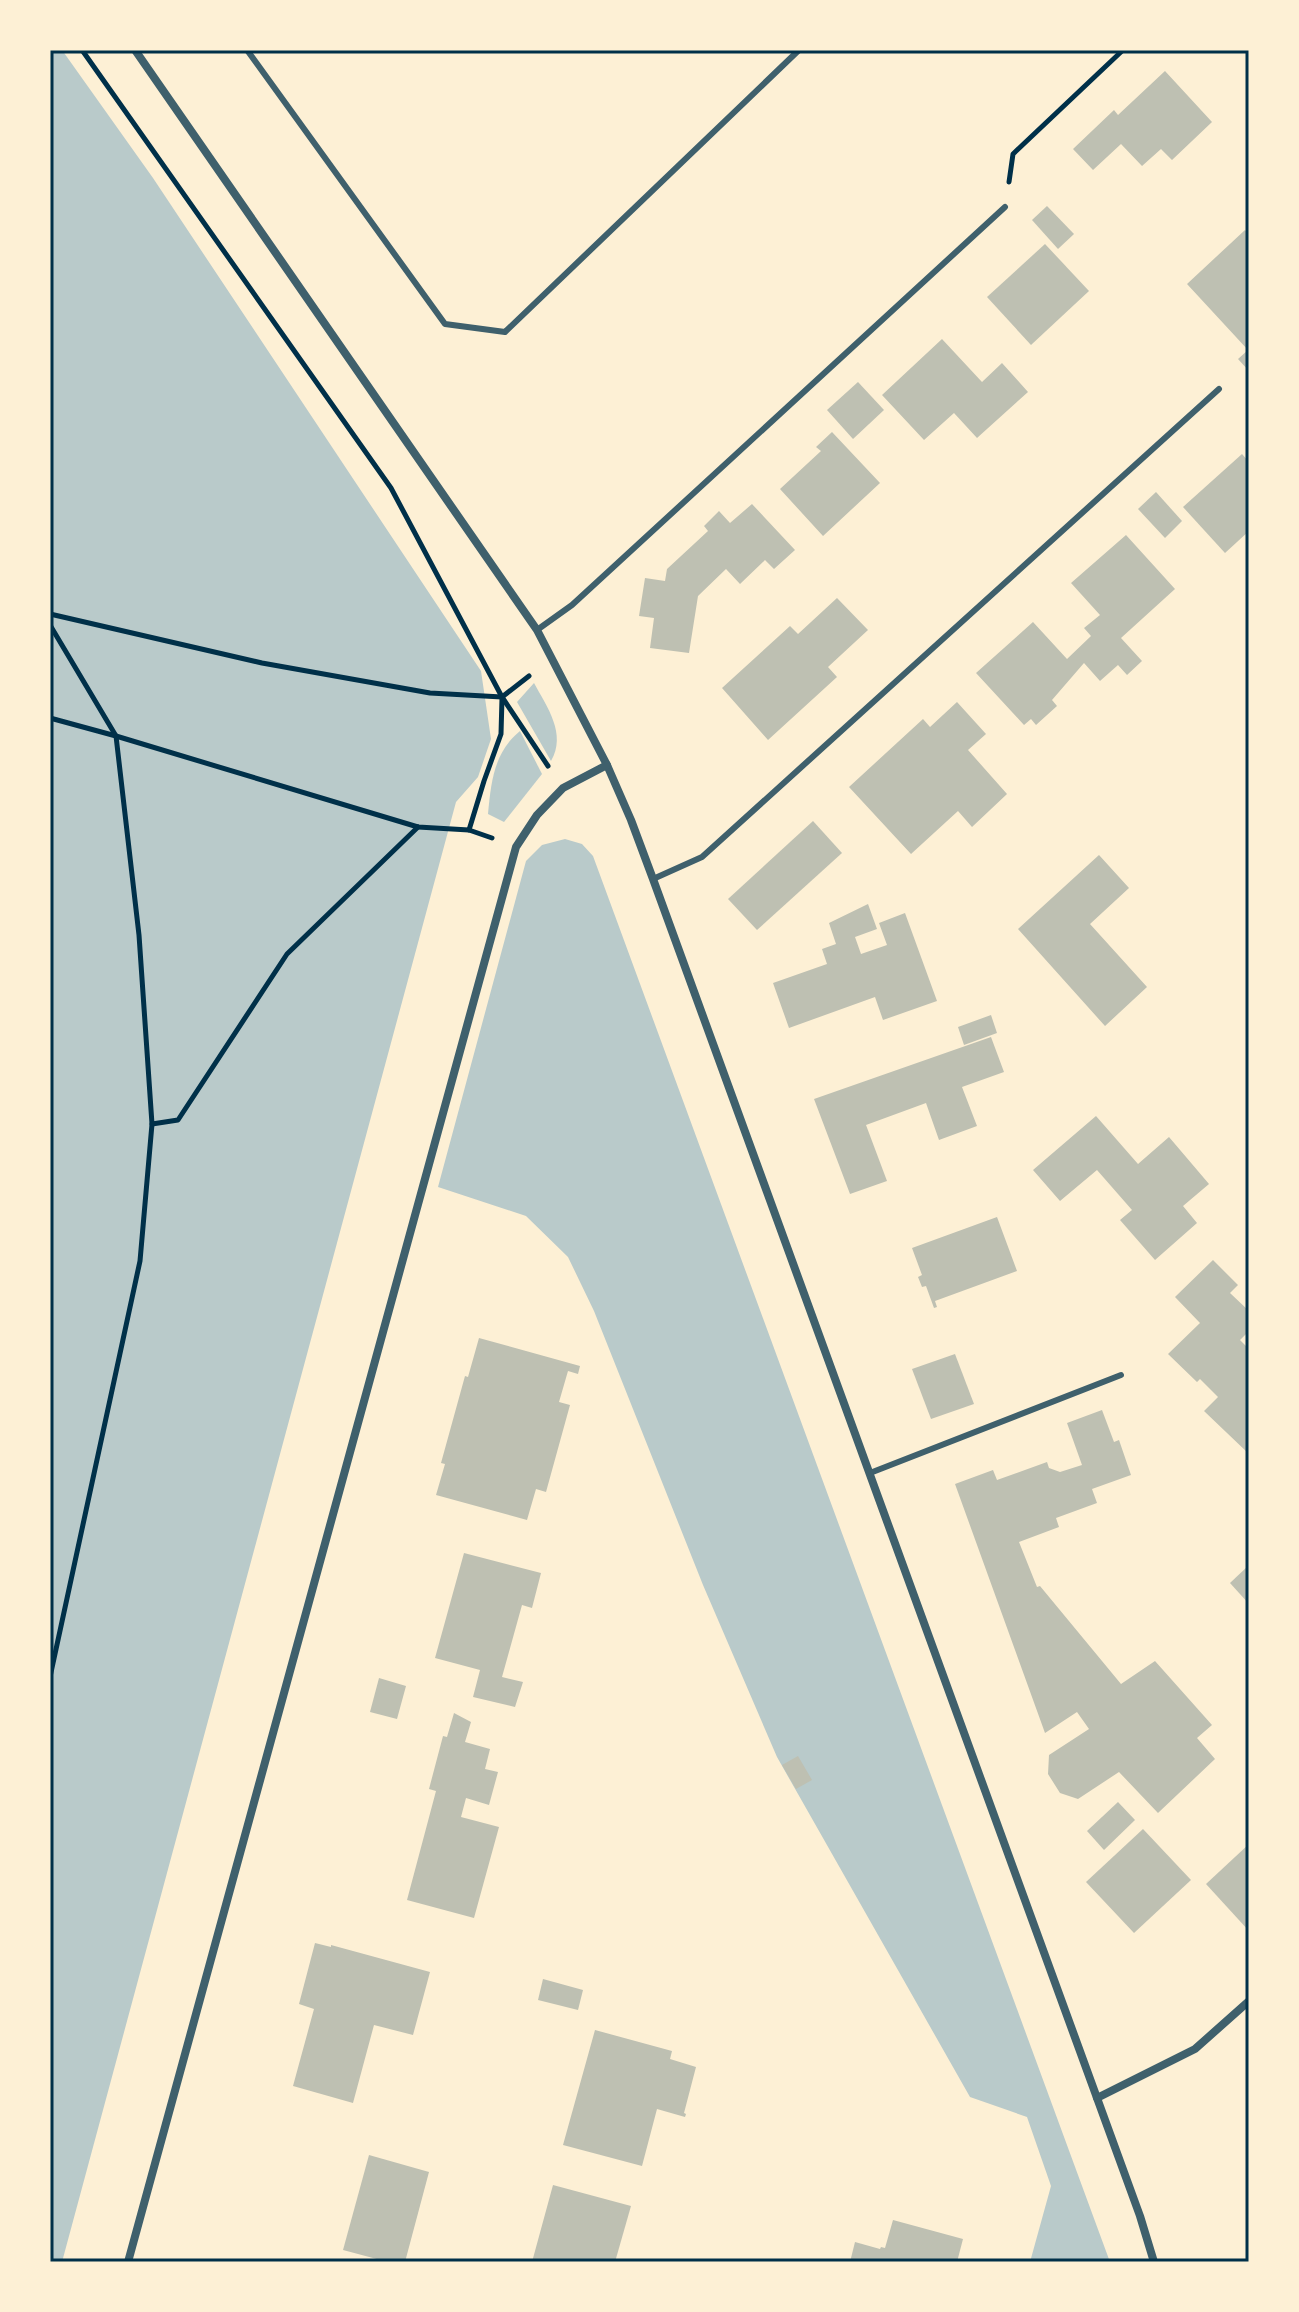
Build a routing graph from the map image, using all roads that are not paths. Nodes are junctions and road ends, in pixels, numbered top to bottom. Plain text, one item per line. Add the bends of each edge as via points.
1 (135, 50) edge
2 (247, 50) edge
3 (799, 50) edge
4 (1005, 207) road end
5 (1219, 389) dead end
6 (537, 630) junction
7 (607, 765) junction
8 (653, 879) junction
9 (1121, 1375) dead end
10 (870, 1473) junction
11 (1249, 2001) edge
12 (1097, 2098) junction
13 (128, 2262) edge
14 (1154, 2262) edge

1 - 6 street
2 - 3 lane via 445,324 505,332
4 - 6 lane via 584,595
5 - 8 lane via 702,857
6 - 7 street
7 - 8 street
7 - 13 street via 563,788 516,847
8 - 10 street
9 - 10 lane
10 - 12 street
11 - 12 street via 1195,2049
12 - 14 street

